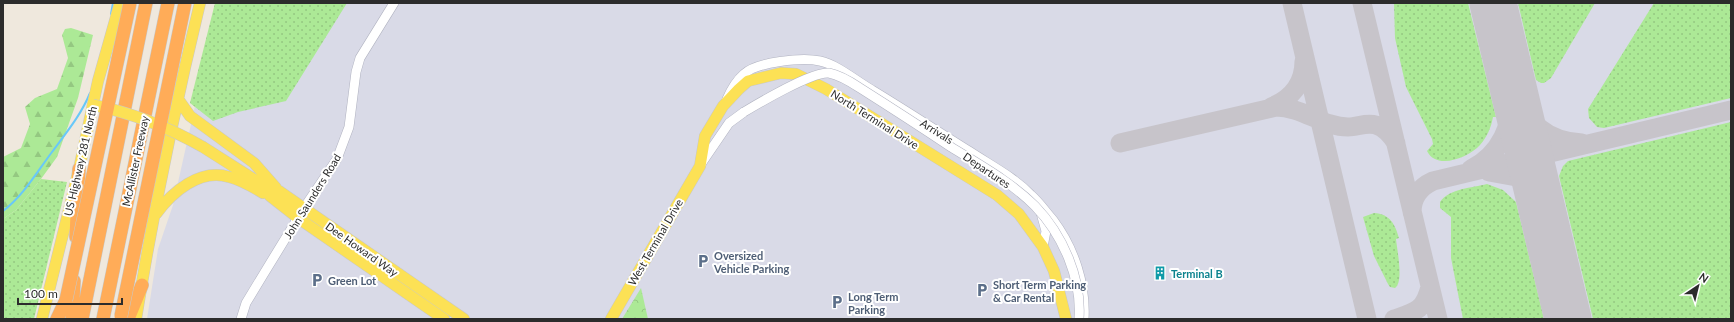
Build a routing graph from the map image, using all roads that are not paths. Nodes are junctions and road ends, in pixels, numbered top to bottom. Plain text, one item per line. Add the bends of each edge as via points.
1 (120, 3) edge
2 (130, 3) edge
3 (146, 3) edge
4 (168, 3) edge
5 (185, 3) edge
6 (200, 3) edge
7 (394, 3) edge
8 (178, 99) junction
9 (93, 105) junction
10 (723, 106) junction
11 (700, 166) junction
12 (79, 169) junction
13 (275, 194) junction
14 (1031, 194) junction
15 (301, 213) junction
16 (154, 218) junction
17 (1043, 247) junction
18 (142, 285) junction
19 (413, 290) junction
20 (66, 300) junction
21 (123, 318) edge
22 (42, 319) edge
23 (57, 319) edge
24 (61, 319) edge
25 (72, 319) edge
26 (82, 319) edge
27 (103, 319) edge
28 (136, 319) edge
29 (241, 319) edge
30 (444, 319) edge
31 (464, 319) edge
32 (611, 319) edge
33 (1066, 319) edge
34 (1079, 319) edge
35 (1084, 319) edge

1 - 9 main road, US Highway 281 North
2 - 20 highway, bridge
3 - 26 highway, McAllister Freeway
4 - 27 highway, McAllister Freeway
5 - 21 highway, bridge
6 - 8 main road
7 - 15 street, John Saunders Road via 360,58 349,127 340,153
8 - 13 main road via 190,116 254,163
8 - 16 main road
9 - 12 main road, US Highway 281 North
9 - 13 main road, Dee Howard Way, bridge via 156,122 204,147
10 - 11 main road, North Terminal Drive via 705,136
10 - 14 street, Arrivals via 732,88 744,74 760,65 788,61 819,61 836,68 894,104 1002,172
10 - 17 main road, North Terminal Drive via 748,81 781,73 796,74 826,89 997,195 1019,214
11 - 32 main road, West Terminal Drive
11 - 34 street, Departures, bridge via 729,123 744,112 806,80 828,73 848,81 1004,181 1035,206 1060,240 1071,263 1077,285
12 - 22 main road, US Highway 281 North
12 - 25 highway
13 - 15 main road, Dee Howard Way
13 - 16 main road via 229,176 211,176 178,189
14 - 17 street via 1046,231
14 - 35 street, Arrivals via 1053,221 1075,262 1082,285
15 - 19 main road, Dee Howard Way
15 - 29 street, John Saunders Road via 246,303
16 - 18 main road
17 - 33 main road, North Terminal Drive via 1054,271
18 - 21 highway
18 - 28 main road
19 - 30 main road, Dee Howard Way
19 - 31 main road, Dee Howard Way
20 - 23 highway
20 - 24 highway

